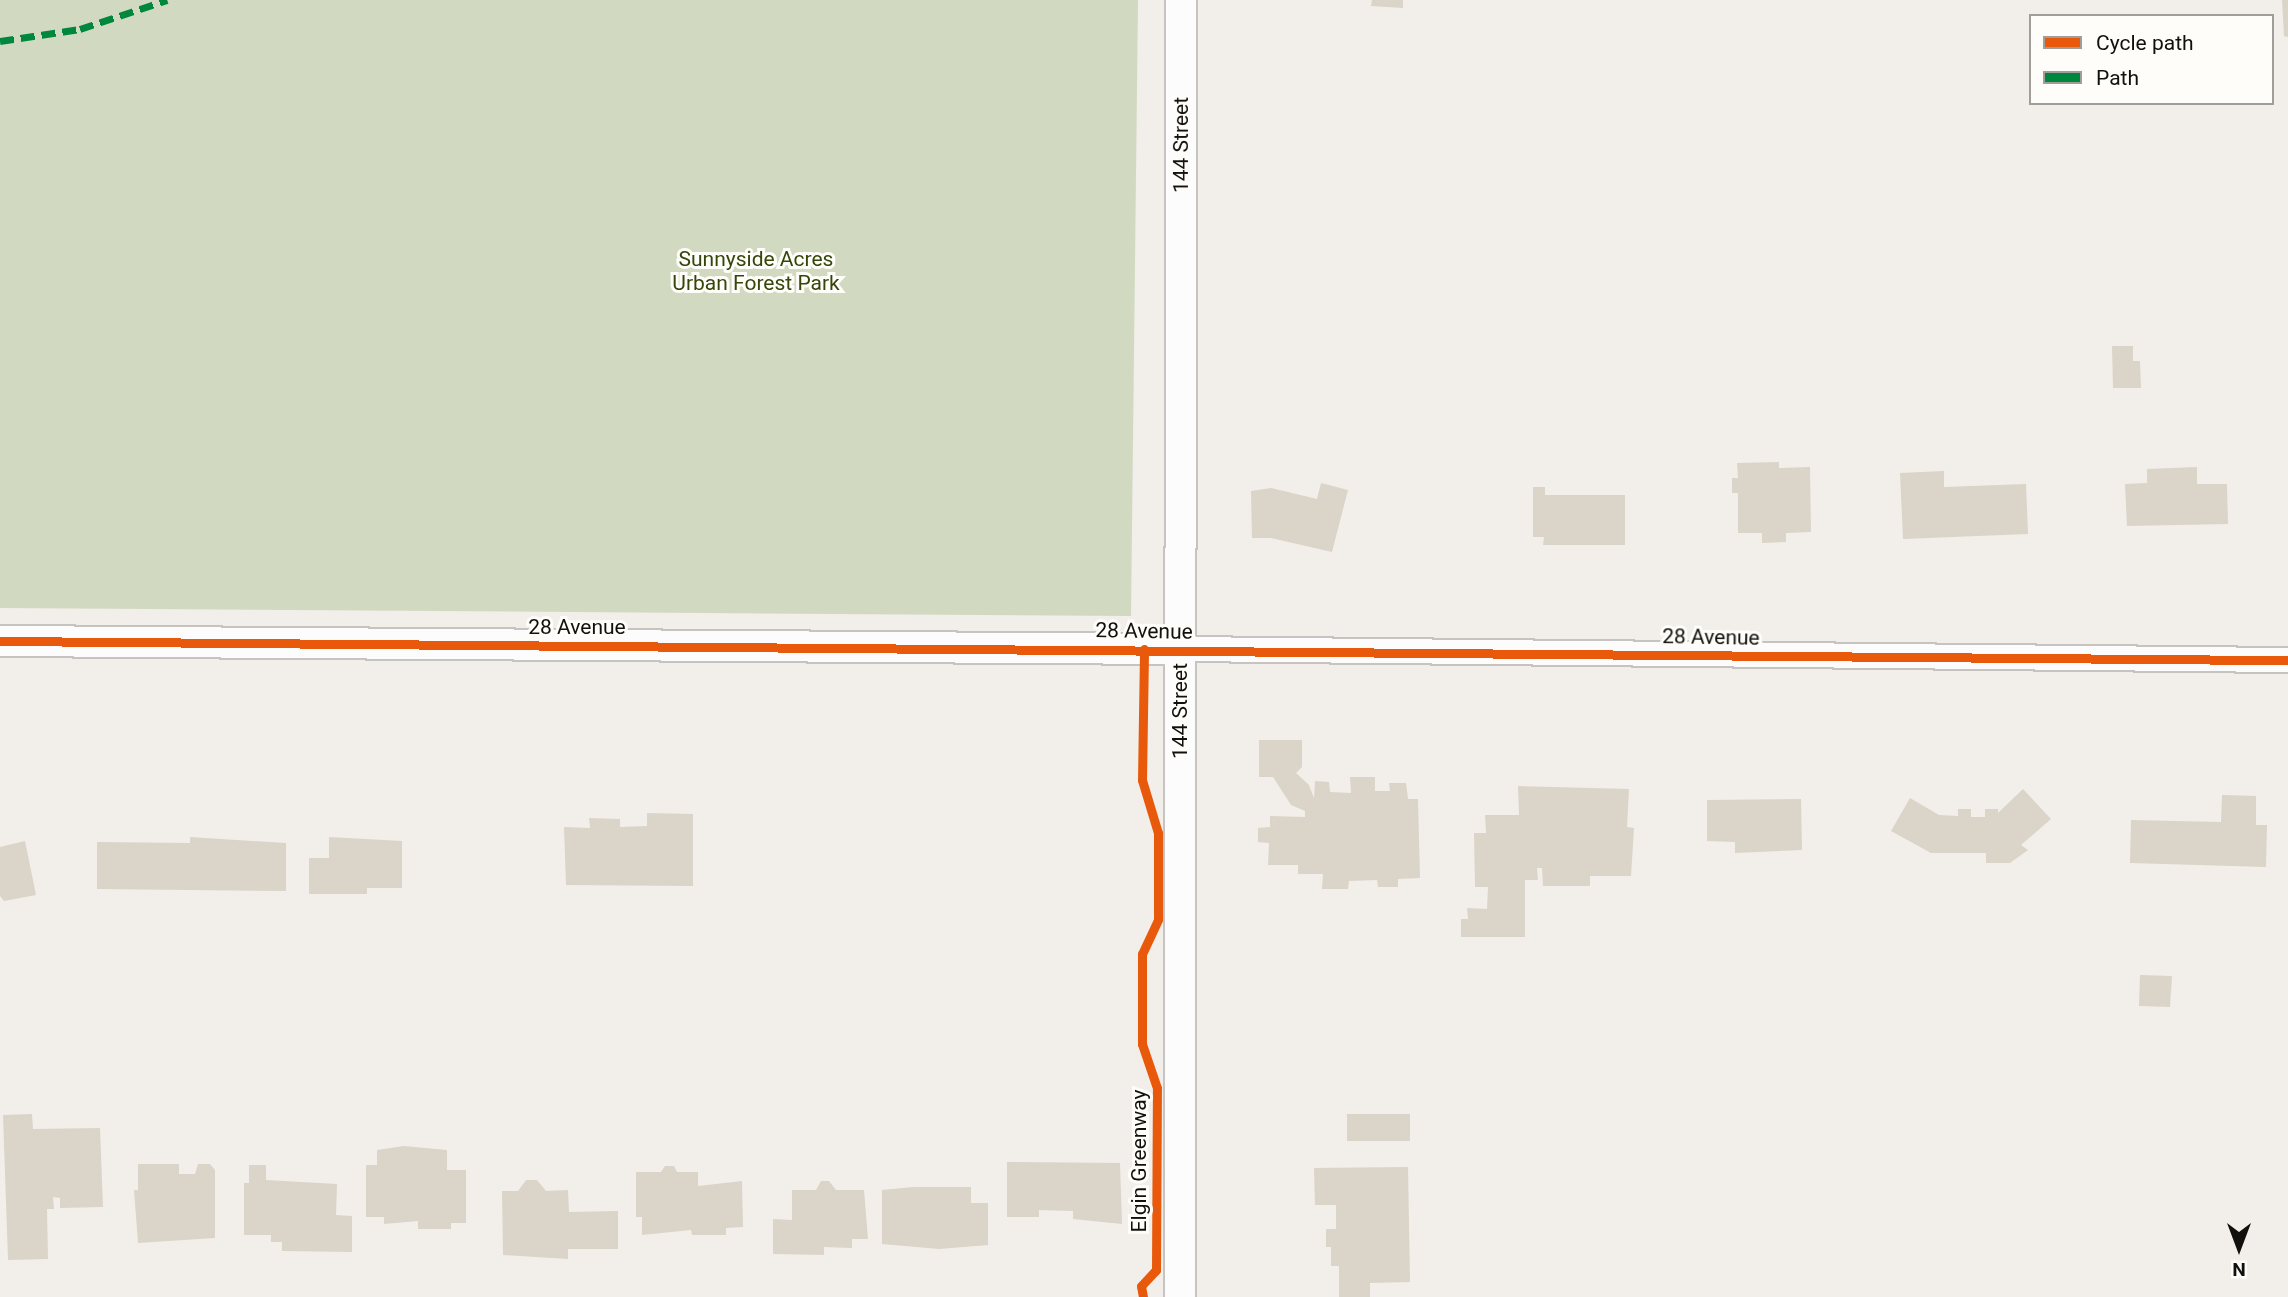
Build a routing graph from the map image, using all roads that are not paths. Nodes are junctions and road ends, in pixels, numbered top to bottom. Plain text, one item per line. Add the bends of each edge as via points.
1 (1181, 0) edge
2 (0, 641) edge
3 (1180, 649) junction
4 (2288, 660) edge
5 (1180, 1297) edge

1 - 3 street, 144 Street
2 - 3 street, 28 Avenue
3 - 4 street, 28 Avenue
3 - 5 street, 144 Street

